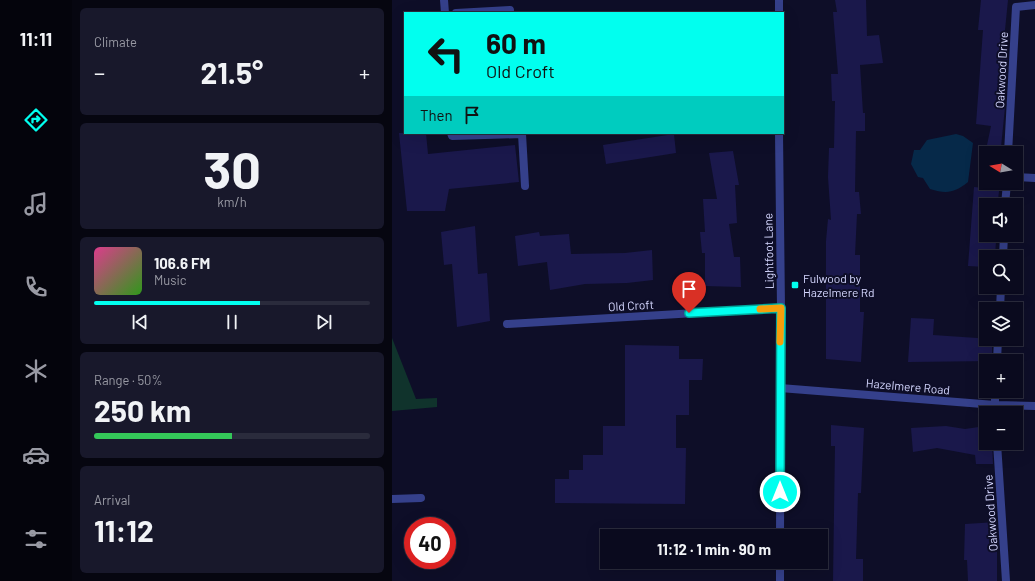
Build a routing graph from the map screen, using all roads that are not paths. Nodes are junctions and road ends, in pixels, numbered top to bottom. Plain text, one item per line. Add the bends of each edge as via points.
1 (444, 0) edge
2 (779, 0) edge
3 (1035, 5) edge
4 (510, 10) dead end
5 (445, 12) edge
6 (474, 12) edge
7 (779, 12) edge
8 (451, 134) edge
9 (522, 134) edge
10 (522, 134) edge
11 (779, 134) edge
12 (1008, 146) edge
13 (1023, 177) edge
14 (1035, 178) edge
15 (525, 186) dead end
16 (781, 308) junction
17 (507, 324) dead end
18 (780, 388) junction
19 (1035, 406) edge
20 (979, 407) edge
21 (1023, 407) edge
22 (997, 450) edge
23 (392, 498) edge
24 (421, 498) dead end
25 (780, 529) edge
26 (780, 569) edge
27 (780, 581) edge
28 (1006, 581) edge

1 - 5 street
2 - 7 street
3 - 12 street, Oakwood Drive via 1016,7
4 - 6 street
8 - 9 street
10 - 15 street
11 - 16 street, Lightfoot Lane
13 - 14 street
16 - 17 street, Old Croft
16 - 18 street, Lightfoot Lane
18 - 20 street, Hazelmere Road
18 - 25 street, Lightfoot Lane
19 - 21 street, Hazelmere Road
22 - 28 street, Oakwood Drive
23 - 24 street
26 - 27 street

